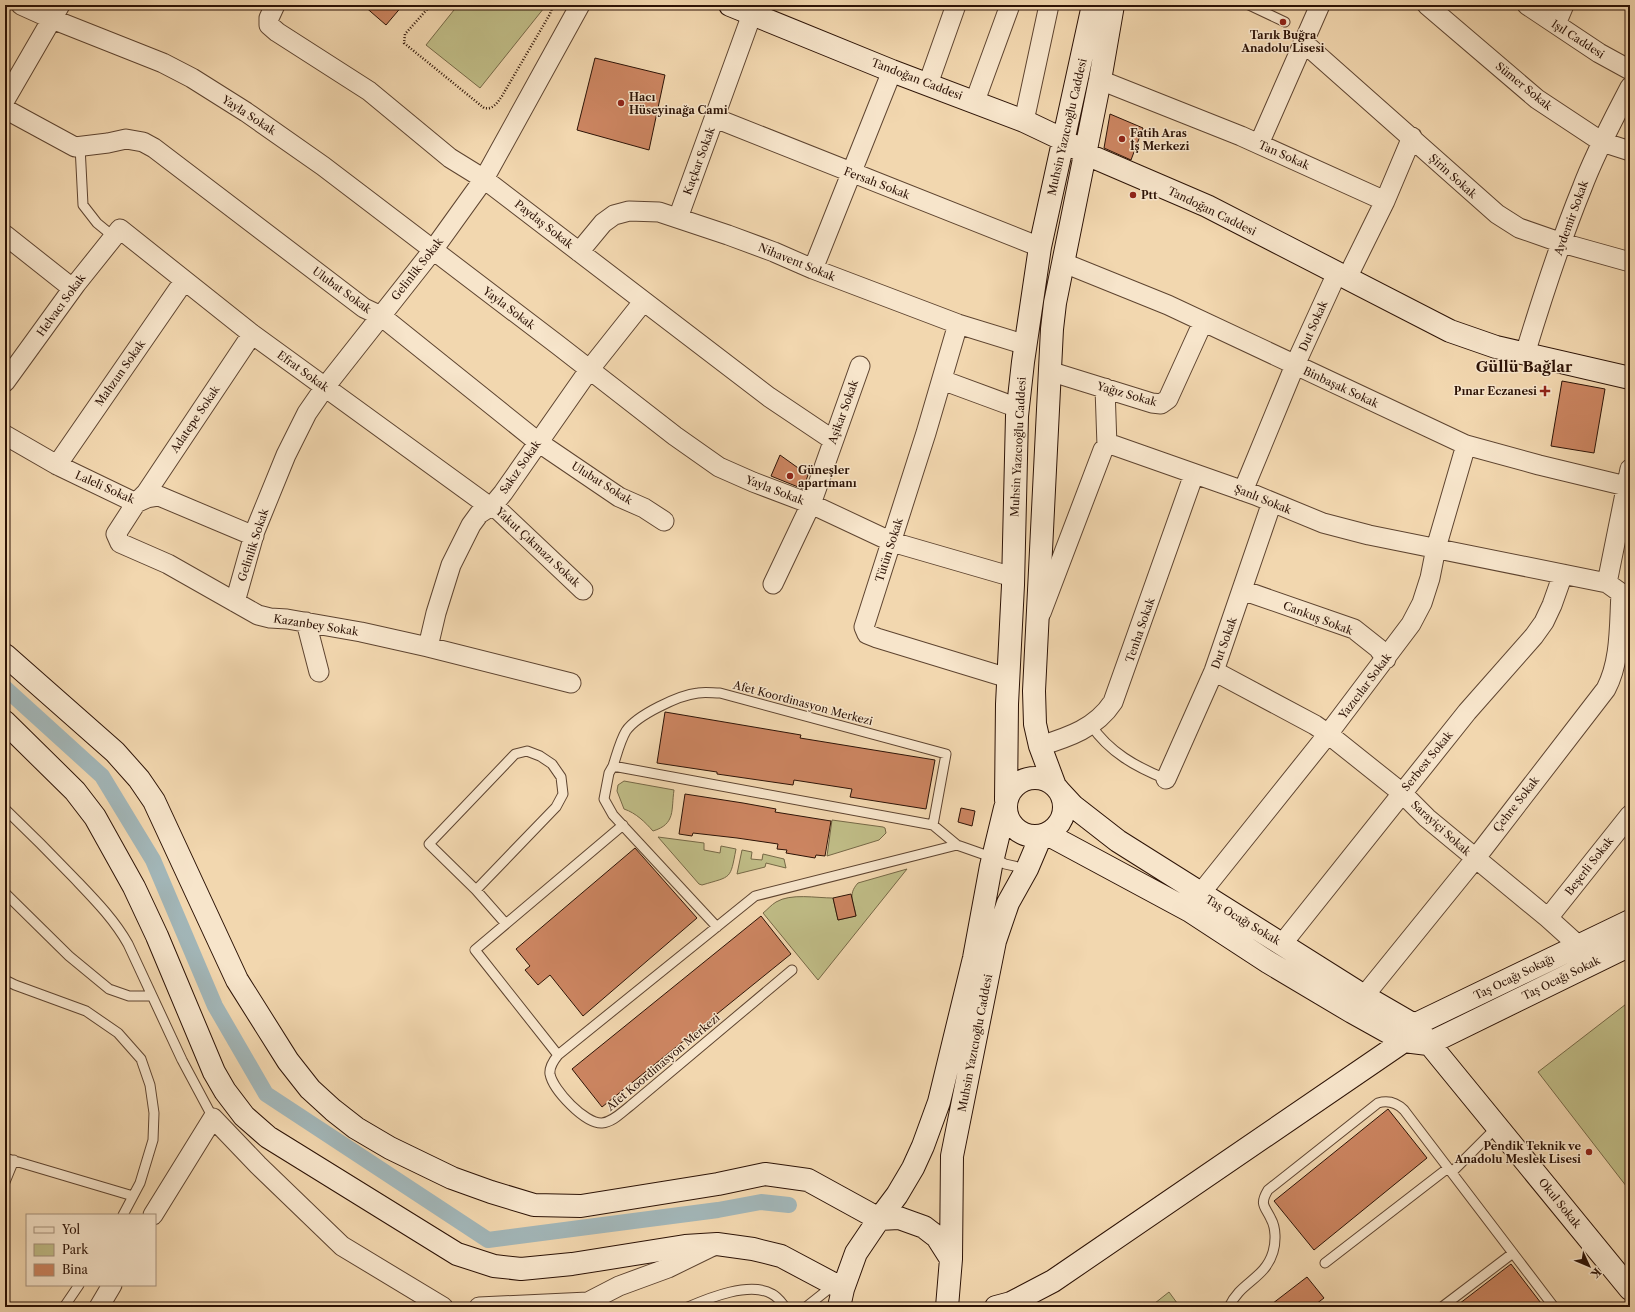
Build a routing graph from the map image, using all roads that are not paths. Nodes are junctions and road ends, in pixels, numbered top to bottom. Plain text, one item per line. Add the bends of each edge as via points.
1 (21, 5) edge
2 (275, 5) edge
3 (580, 5) edge
4 (730, 5) edge
5 (956, 5) edge
6 (1010, 5) edge
7 (1049, 5) edge
8 (1094, 5) edge
9 (1113, 5) edge
10 (1249, 5) edge
11 (1320, 5) edge
12 (1427, 5) edge
13 (1527, 5) edge
14 (1564, 5) edge
15 (56, 12) edge
16 (752, 14) junction
17 (1285, 22) dead end
18 (1556, 24) junction
19 (1303, 42) junction
20 (1630, 70) edge
21 (892, 71) junction
22 (1100, 80) junction
23 (928, 84) junction
24 (1630, 87) edge
25 (5, 100) edge
26 (975, 101) junction
27 (5, 110) edge
28 (715, 118) junction
29 (1024, 121) junction
30 (1412, 137) junction
31 (1064, 140) junction
32 (1602, 142) junction
33 (1259, 144) junction
34 (80, 146) junction
35 (1630, 151) edge
36 (1086, 154) junction
37 (852, 174) junction
38 (484, 179) junction
39 (1385, 201) junction
40 (678, 218) junction
41 (117, 233) junction
42 (5, 235) edge
43 (1562, 243) junction
44 (1040, 247) junction
45 (433, 250) junction
46 (579, 252) junction
47 (1630, 262) edge
48 (1064, 263) junction
49 (813, 269) junction
50 (1342, 276) junction
51 (184, 281) junction
52 (72, 288) junction
53 (643, 302) junction
54 (381, 316) junction
55 (1203, 322) junction
56 (958, 324) junction
57 (252, 334) junction
58 (1024, 353) junction
59 (1525, 354) junction
60 (1295, 365) junction
61 (860, 366) dead end
62 (589, 370) junction
63 (1049, 371) junction
64 (1630, 378) edge
65 (942, 380) junction
66 (5, 382) edge
67 (325, 387) junction
68 (1105, 388) junction
69 (1018, 408) junction
70 (5, 435) edge
71 (832, 440) junction
72 (538, 442) junction
73 (1466, 445) junction
74 (1107, 446) junction
75 (57, 465) junction
76 (1194, 474) junction
77 (1628, 478) edge
78 (1243, 491) junction
79 (1272, 502) junction
80 (136, 503) junction
81 (811, 504) junction
82 (491, 506) junction
83 (664, 521) dead end
84 (254, 536) junction
85 (892, 542) junction
86 (1436, 548) junction
87 (1563, 574) junction
88 (1013, 577) junction
89 (773, 584) dead end
90 (583, 590) dead end
91 (1242, 590) junction
92 (1619, 590) edge
93 (235, 602) junction
94 (1038, 621) junction
95 (306, 622) junction
96 (428, 647) junction
97 (5, 655) edge
98 (1386, 659) junction
99 (1214, 671) junction
100 (319, 672) dead end
101 (1008, 678) junction
102 (571, 683) dead end
103 (5, 722) edge
104 (1091, 725) junction
105 (1328, 734) junction
106 (1040, 746) junction
107 (613, 766) junction
108 (1166, 779) joint
109 (1057, 789) junction
110 (1402, 793) junction
111 (1006, 804) junction
112 (5, 809) edge
113 (1630, 815) edge
114 (623, 825) junction
115 (933, 825) junction
116 (1044, 835) junction
117 (957, 845) junction
118 (994, 858) junction
119 (1475, 859) junction
120 (1027, 869) junction
121 (476, 890) junction
122 (5, 893) edge
123 (1195, 903) junction
124 (1548, 918) junction
125 (1630, 921) edge
126 (506, 924) junction
127 (717, 927) junction
128 (1282, 944) junction
129 (1630, 945) edge
130 (1584, 955) junction
131 (1268, 962) junction
132 (792, 970) dead end
133 (5, 980) edge
134 (152, 996) junction
135 (1358, 1004) junction
136 (1409, 1033) junction
137 (1428, 1044) junction
138 (558, 1055) junction
139 (213, 1118) junction
140 (1497, 1127) junction
141 (9, 1159) edge
142 (1450, 1170) junction
143 (5, 1182) edge
144 (133, 1196) junction
145 (124, 1214) edge
146 (154, 1214) edge
147 (879, 1219) junction
148 (717, 1244) junction
149 (1513, 1253) junction
150 (951, 1259) junction
151 (1325, 1263) dead end
152 (78, 1286) edge
153 (111, 1286) edge
154 (1630, 1289) edge
155 (839, 1293) edge
156 (64, 1307) edge
157 (99, 1307) edge
158 (442, 1307) edge
159 (479, 1307) edge
160 (688, 1307) edge
161 (785, 1307) edge
162 (806, 1307) edge
163 (947, 1307) edge
164 (996, 1307) edge
165 (1229, 1307) edge
166 (1442, 1307) edge
167 (1554, 1307) edge

1 - 15 street, Yayla Sokak
2 - 38 street, Paydaş Sokak via 269,18 269,25 309,54 369,91 450,158
3 - 38 street, Gelinlik Sokak
4 - 16 street, Tandoğan Caddesi
5 - 23 street
6 - 26 street
7 - 29 street
8 - 31 street, Muhsin Yazıcıoğlu Caddesi
9 - 22 street, Muhsin Yazıcıoğlu Caddesi
10 - 17 lane
11 - 19 street
12 - 32 street, Sümer Sokak via 1536,99
13 - 18 street, Işıl Caddesi
14 - 18 street
15 - 25 street
15 - 45 street, Yayla Sokak via 192,78 246,112
16 - 21 street, Tandoğan Caddesi
16 - 28 street, Kaçkar Sokak
18 - 20 street, Işıl Caddesi
19 - 30 street, Şirin Sokak
19 - 33 street
21 - 23 street, Tandoğan Caddesi
21 - 37 street
22 - 33 street, Tan Sokak
22 - 36 street, Muhsin Yazıcıoğlu Caddesi
23 - 26 street, Tandoğan Caddesi
24 - 32 street, Aydemir Sokak
26 - 29 street, Tandoğan Caddesi
27 - 34 street, Ulubat Sokak via 75,147
28 - 37 street, Fersah Sokak
28 - 40 street, Kaçkar Sokak
29 - 31 street, Tandoğan Caddesi
30 - 39 street
30 - 43 street, Şirin Sokak via 1497,214 1518,228
31 - 36 street, Tandoğan Caddesi
31 - 44 street, Muhsin Yazıcıoğlu Caddesi
32 - 35 street, Sümer Sokak
32 - 43 street, Aydemir Sokak
33 - 39 street, Tan Sokak
34 - 41 lane via 83,205 97,222
34 - 54 street, Ulubat Sokak via 126,139 143,142 154,148 364,308
36 - 48 street, Muhsin Yazıcıoğlu Caddesi
36 - 50 street, Tandoğan Caddesi via 1207,206
37 - 44 street, Fersah Sokak
37 - 49 street
38 - 45 street, Gelinlik Sokak
38 - 46 street, Paydaş Sokak
39 - 50 street
40 - 46 street, Nihavent Sokak via 646,211 629,211 614,215 603,223
40 - 49 street, Nihavent Sokak via 774,252
41 - 51 street, Efrat Sokak
41 - 52 street, Helvacı Sokak
42 - 52 street
43 - 47 street, Şirin Sokak
43 - 59 street, Aydemir Sokak
44 - 58 street, Muhsin Yazıcıoğlu Caddesi
45 - 54 street, Gelinlik Sokak
45 - 62 street, Yayla Sokak
46 - 53 street, Paydaş Sokak
48 - 55 street, Binbaşak Sokak
48 - 63 street, Muhsin Yazıcıoğlu Caddesi via 1055,303
49 - 56 street, Nihavent Sokak
50 - 59 street, Tandoğan Caddesi via 1450,331
50 - 60 street, Dut Sokak
51 - 57 street, Efrat Sokak
51 - 75 street, Mahzun Sokak
52 - 66 street, Helvacı Sokak
53 - 62 street, Sakız Sokak
53 - 71 street, Paydaş Sokak via 769,397
54 - 67 street, Gelinlik Sokak
54 - 72 street, Ulubat Sokak
55 - 60 street, Binbaşak Sokak
55 - 68 street, Yağız Sokak via 1168,399 1161,404
56 - 58 street, Nihavent Sokak
56 - 65 street, Tütün Sokak
57 - 67 street, Efrat Sokak
57 - 80 street, Adatepe Sokak via 146,492
58 - 63 street
58 - 69 street, Muhsin Yazıcıoğlu Caddesi
59 - 64 street, Tandoğan Caddesi
60 - 73 street, Binbaşak Sokak
60 - 78 street, Dut Sokak
61 - 71 street, Aşikar Sokak
62 - 72 street, Sakız Sokak
62 - 81 street, Yayla Sokak via 719,467
63 - 68 street, Yağız Sokak
63 - 94 street, Muhsin Yazıcıoğlu Caddesi
65 - 69 street
65 - 85 street, Tütün Sokak
67 - 82 street, Efrat Sokak
67 - 84 street, Gelinlik Sokak via 307,413 286,455
68 - 74 street
69 - 88 street, Muhsin Yazıcıoğlu Caddesi
70 - 75 street, Laleli Sokak
71 - 81 street, Aşikar Sokak
72 - 82 street, Sakız Sokak via 512,482
72 - 83 street, Ulubat Sokak via 619,497 644,508
73 - 77 street, Binbaşak Sokak via 1539,465
73 - 86 street, Yazıcılar Sokak
74 - 76 street, Şanlı Sokak via 1113,445 1136,452
74 - 94 street via 1103,450
75 - 80 street, Laleli Sokak
76 - 78 street, Şanlı Sokak
76 - 104 street, Tenha Sokak via 1116,696 1106,714
77 - 92 street, Çehre Sokak
78 - 79 street, Şanlı Sokak
79 - 86 street, Şanlı Sokak via 1323,523
79 - 91 street, Dut Sokak
80 - 84 street, Laleli Sokak via 159,496
80 - 93 street, Kazanbey Sokak via 116,534 120,543 168,564
81 - 85 street, Yayla Sokak
81 - 89 street, Aşikar Sokak
82 - 90 street, Yakut Çıkmazı Sokak
82 - 96 street, Sakız Sokak via 479,514 471,525 451,565
84 - 93 street, Gelinlik Sokak
85 - 88 street, Yayla Sokak
85 - 101 street, Tütün Sokak via 864,627 867,634
86 - 87 street, Şanlı Sokak
86 - 98 street, Yazıcılar Sokak via 1422,603 1411,624
87 - 92 street, Şanlı Sokak
87 - 110 street, Serbest Sokak via 1552,605 1534,636 1467,712
88 - 101 street, Muhsin Yazıcıoğlu Caddesi
91 - 98 street, Cankuş Sokak via 1354,629 1378,648
91 - 99 street, Dut Sokak
92 - 119 street, Çehre Sokak via 1617,661 1613,676 1606,689
93 - 95 street, Kazanbey Sokak via 258,615
94 - 106 street, Muhsin Yazıcıoğlu Caddesi via 1034,691 1035,724
95 - 96 street, Kazanbey Sokak
95 - 100 street
96 - 102 street, Kazanbey Sokak
97 - 147 street via 115,752 139,779 154,801 237,980 263,1022 310,1089 356,1128 452,1178 534,1205 581,1206 765,1174 808,1180
98 - 105 street, Yazıcılar Sokak
99 - 105 street, Sarayiçi Sokak
99 - 108 street, Dut Sokak
101 - 111 street, Muhsin Yazıcıoğlu Caddesi
103 - 148 street via 75,791 95,817 157,936 214,1072 244,1116 268,1137 457,1254 494,1266 521,1269 572,1264 685,1246
104 - 106 street, Tenha Sokak via 1060,740
104 - 108 lane via 1100,738 1132,764
105 - 110 street, Sarayiçi Sokak
105 - 123 street, Yazıcılar Sokak
106 - 109 street, Muhsin Yazıcıoğlu Caddesi
107 - 114 lane, Afet Koordinasyon Merkezi via 604,799 613,815
107 - 115 lane
107 - 115 lane, Afet Koordinasyon Merkezi via 626,731 638,720 662,705 683,697 698,693 720,693 946,754
109 - 111 street via 1042,779 1027,779 1014,786 1009,792
109 - 116 street via 1064,800 1062,819 1057,827
109 - 123 street, Taş Ocağı Sokak via 1073,806
110 - 119 street, Sarayiçi Sokak
110 - 128 street, Serbest Sokak
111 - 116 street via 1006,817 1016,831 1032,837
111 - 118 street, Muhsin Yazıcıoğlu Caddesi
112 - 134 lane via 114,921 128,944
113 - 124 street, Beşerli Sokak
114 - 126 lane
114 - 127 lane, Afet Koordinasyon Merkezi
115 - 117 lane
116 - 120 street, Muhsin Yazıcıoğlu Caddesi
116 - 123 street, Taş Ocağı Sokak
117 - 118 lane
117 - 127 lane, Afet Koordinasyon Merkezi via 755,896
118 - 120 lane via 1014,867
118 - 147 street, Muhsin Yazıcıoğlu Caddesi via 974,958 939,1102 913,1168
119 - 124 street, Sarayiçi Sokak
119 - 135 street, Çehre Sokak
120 - 150 street, Muhsin Yazıcıoğlu Caddesi via 1008,903 995,941 952,1156
121 - 121 lane via 556,807 563,794 561,777 552,764 540,756 527,751 515,754 429,844
121 - 126 lane
122 - 134 lane via 69,956 109,989 129,996
123 - 128 street, Taş Ocağı Sokak
123 - 131 street, Taş Ocağı Sokak
124 - 130 street, Sarayiçi Sokak
125 - 130 street, Taş Ocağı Sokağı
126 - 138 lane via 475,950
127 - 138 lane, Afet Koordinasyon Merkezi
128 - 131 street
128 - 135 street, Taş Ocağı Sokak
129 - 130 street, Taş Ocağı Sokak
130 - 136 street, Taş Ocağı Sokağı
130 - 137 street, Taş Ocağı Sokak
131 - 135 street, Taş Ocağı Sokak
132 - 138 lane, Afet Koordinasyon Merkezi via 610,1121 592,1122 568,1102 550,1074 552,1064
133 - 144 lane via 86,1011 118,1033 141,1059 150,1085 154,1140
134 - 139 lane
135 - 136 street, Taş Ocağı Sokak
136 - 137 street, Taş Ocağı Sokak
136 - 164 street, Taş Ocağı Sokağı via 1053,1281 1010,1303
137 - 140 street, Okul Sokak
139 - 146 street
139 - 158 street via 342,1246
140 - 142 lane
140 - 154 street, Okul Sokak
141 - 143 lane
141 - 144 lane
142 - 149 lane
142 - 151 lane
142 - 165 lane via 1400,1106 1390,1102 1378,1103 1268,1190 1264,1208 1274,1227 1273,1253 1263,1272 1237,1292
144 - 145 lane
147 - 150 street via 899,1218 924,1227 937,1237
147 - 155 street, Muhsin Yazıcıoğlu Caddesi via 856,1253
148 - 155 street via 781,1256
148 - 159 street via 588,1302
149 - 166 lane
149 - 167 lane
150 - 163 street, Muhsin Yazıcıoğlu Caddesi
152 - 156 lane
153 - 157 street
155 - 162 lane
160 - 161 lane via 730,1293 757,1289 772,1293

